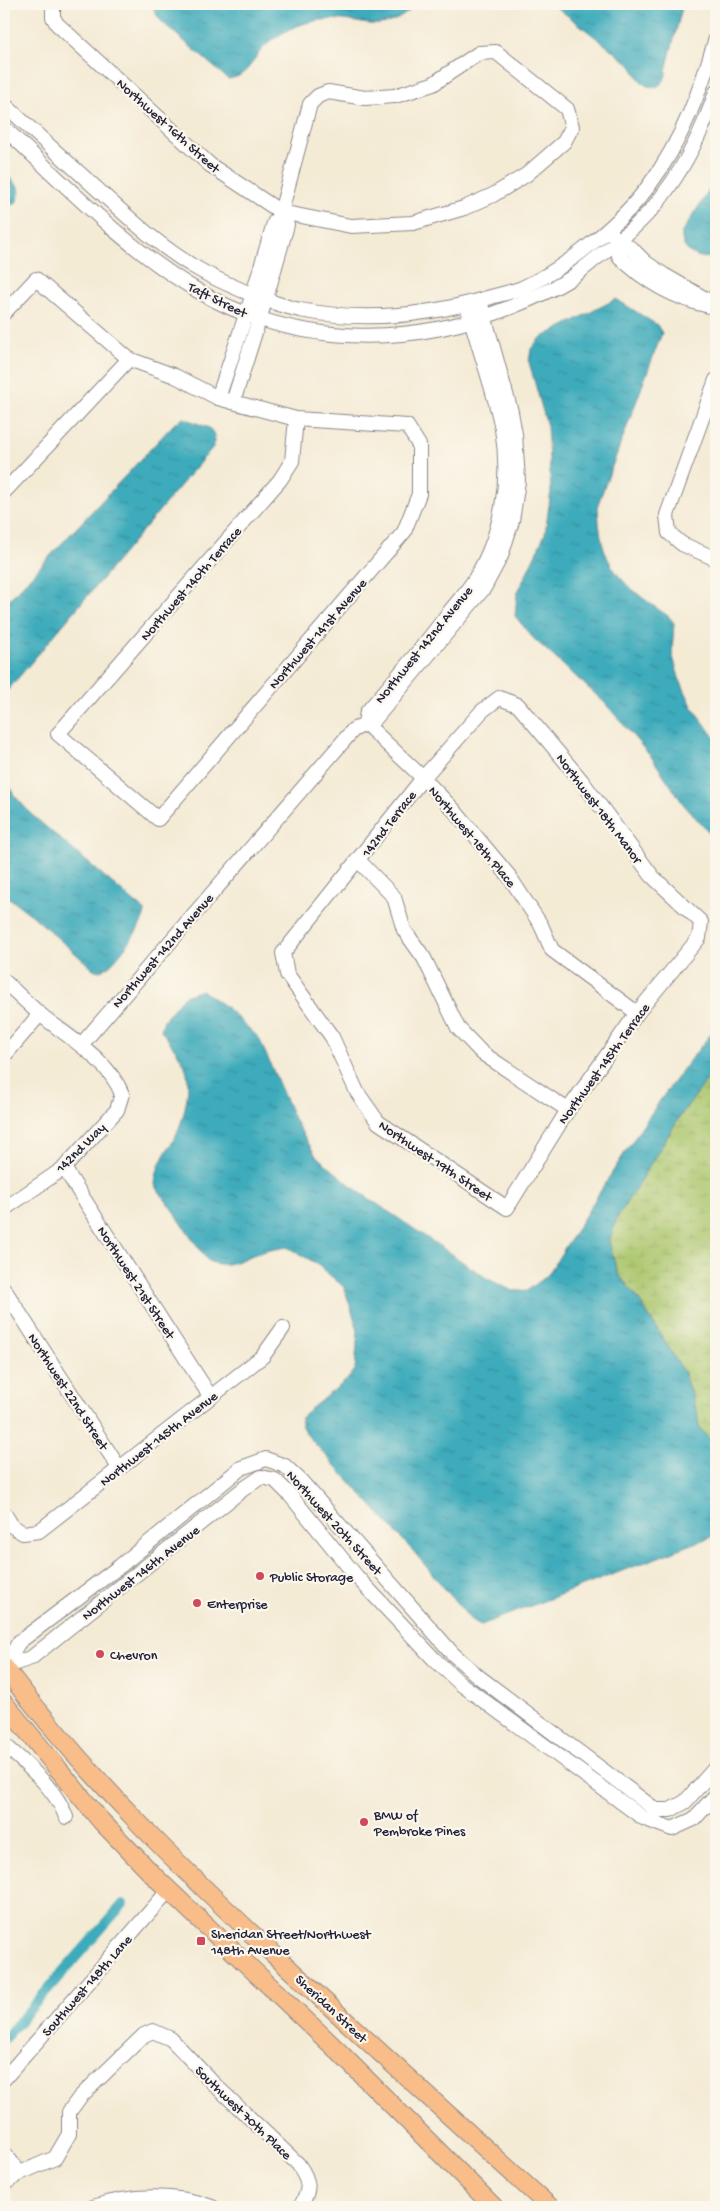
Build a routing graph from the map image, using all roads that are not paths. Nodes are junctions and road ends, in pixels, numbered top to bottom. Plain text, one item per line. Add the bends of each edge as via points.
1 (53, 6) edge
2 (716, 38) edge
3 (716, 92) edge
4 (4, 104) edge
5 (4, 128) edge
6 (281, 212) junction
7 (608, 228) junction
8 (619, 242) junction
9 (260, 296) junction
10 (473, 302) junction
11 (716, 306) edge
12 (4, 313) edge
13 (246, 314) junction
14 (260, 318) junction
15 (478, 319) junction
16 (129, 359) junction
17 (716, 380) edge
18 (218, 398) junction
19 (233, 402) junction
20 (296, 419) junction
21 (4, 492) edge
22 (716, 559) edge
23 (499, 698) joint
24 (365, 723) junction
25 (423, 778) junction
26 (158, 820) joint
27 (358, 860) junction
28 (701, 922) joint
29 (283, 953) joint
30 (4, 981) edge
31 (638, 1013) junction
32 (40, 1014) junction
33 (81, 1045) junction
34 (4, 1056) edge
35 (568, 1110) junction
36 (64, 1168) junction
37 (507, 1208) joint
38 (4, 1209) edge
39 (4, 1289) edge
40 (283, 1328) dead end
41 (210, 1396) junction
42 (119, 1468) junction
43 (274, 1480) joint
44 (4, 1513) edge
45 (4, 1667) edge
46 (4, 1703) edge
47 (4, 1744) edge
48 (716, 1767) edge
49 (716, 1795) edge
50 (655, 1816) junction
51 (66, 1817) dead end
52 (128, 1849) junction
53 (174, 1864) junction
54 (169, 1890) junction
55 (4, 2079) edge
56 (4, 2153) edge
57 (20, 2173) junction
58 (4, 2184) edge
59 (93, 2207) edge
60 (212, 2207) edge
61 (300, 2207) edge
62 (494, 2207) edge
63 (550, 2207) edge

1 - 6 street, Northwest 16th Street via 57,24 210,165
2 - 7 street via 693,107 674,147 650,184 624,215
3 - 8 street via 690,154 666,192
4 - 9 street, Taft Street via 142,230 204,272
5 - 13 street, Taft Street via 136,249 199,291
6 - 6 street, Northwest 16th Street via 310,104 328,92 365,98 395,96 433,84 479,53 496,52 567,109 572,127 564,142 526,175 464,208 412,223 351,226
6 - 9 street via 274,223
7 - 8 street
7 - 10 street via 557,270 522,288
8 - 11 street via 619,256 646,279 678,296
8 - 15 street via 570,278 534,298
9 - 10 street, Taft Street via 297,309 358,317 442,310
9 - 13 street
9 - 14 street
10 - 15 street, Northwest 142nd Avenue
12 - 16 street via 36,279
13 - 14 street, Taft Street
13 - 18 street
14 - 15 street, Taft Street via 293,329 355,336 392,336 440,330
14 - 19 street
15 - 24 street, Northwest 142nd Avenue via 511,412 518,458 516,502 506,541 496,568 474,602 375,719
16 - 18 street via 175,376
16 - 21 street
17 - 22 street via 667,515 669,533 682,544
18 - 19 street
19 - 20 street
20 - 26 street, Northwest 140th Terrace via 292,461 280,480 58,734
20 - 26 street, Northwest 141st Avenue via 407,426 418,445 419,494 404,532
23 - 25 street, 142nd Terrace via 482,711
23 - 28 street, Northwest 18th Manor via 518,705 581,780 652,876
24 - 25 street, Northwest 18th Place
24 - 33 street, Northwest 142nd Avenue via 353,730
25 - 27 street, 142nd Terrace
25 - 31 street, Northwest 18th Place via 509,876 541,925 552,950
27 - 29 street, 142nd Terrace
27 - 35 street via 394,897 404,930 424,958 458,1028 482,1053
28 - 31 street, Northwest 145th Terrace via 699,938
29 - 37 street, Northwest 19th Street via 286,974 332,1037 357,1092 378,1122
30 - 32 street
31 - 35 street, Northwest 145th Terrace
32 - 33 street
32 - 34 street
33 - 36 street, 142nd Way via 116,1079 122,1094 117,1110
35 - 37 street, Northwest 145th Terrace
36 - 38 street, 142nd Way
36 - 41 street, Northwest 21st Street
39 - 42 street, Northwest 22nd Street
40 - 41 street, Northwest 145th Avenue via 263,1356
41 - 42 street, Northwest 145th Avenue
42 - 44 street, Northwest 145th Avenue via 39,1531 23,1533 12,1526
43 - 45 street, Northwest 146th Avenue via 261,1477 242,1490 31,1658
43 - 50 street, Northwest 20th Street via 357,1577 460,1684 643,1818
45 - 50 street, Northwest 20th Street via 19,1642 241,1468 266,1459 285,1466 301,1481 453,1654
45 - 53 main road, Sheridan Street via 83,1765
46 - 52 main road, Sheridan Street via 96,1816
47 - 51 street via 52,1793
48 - 50 street via 685,1802
49 - 50 street via 694,1819 672,1830
52 - 53 main road via 158,1865
52 - 54 main road, Sheridan Street
53 - 54 main road
53 - 63 main road, Sheridan Street
54 - 55 street, Southwest 148th Lane
54 - 62 main road, Sheridan Street via 338,2051
56 - 57 street
57 - 58 street
57 - 61 street, Southwest 70th Place via 56,2158 69,2134 69,2112 80,2097 144,2035 153,2031 172,2039 298,2164 307,2178 308,2195
59 - 60 street via 111,2201 161,2197

